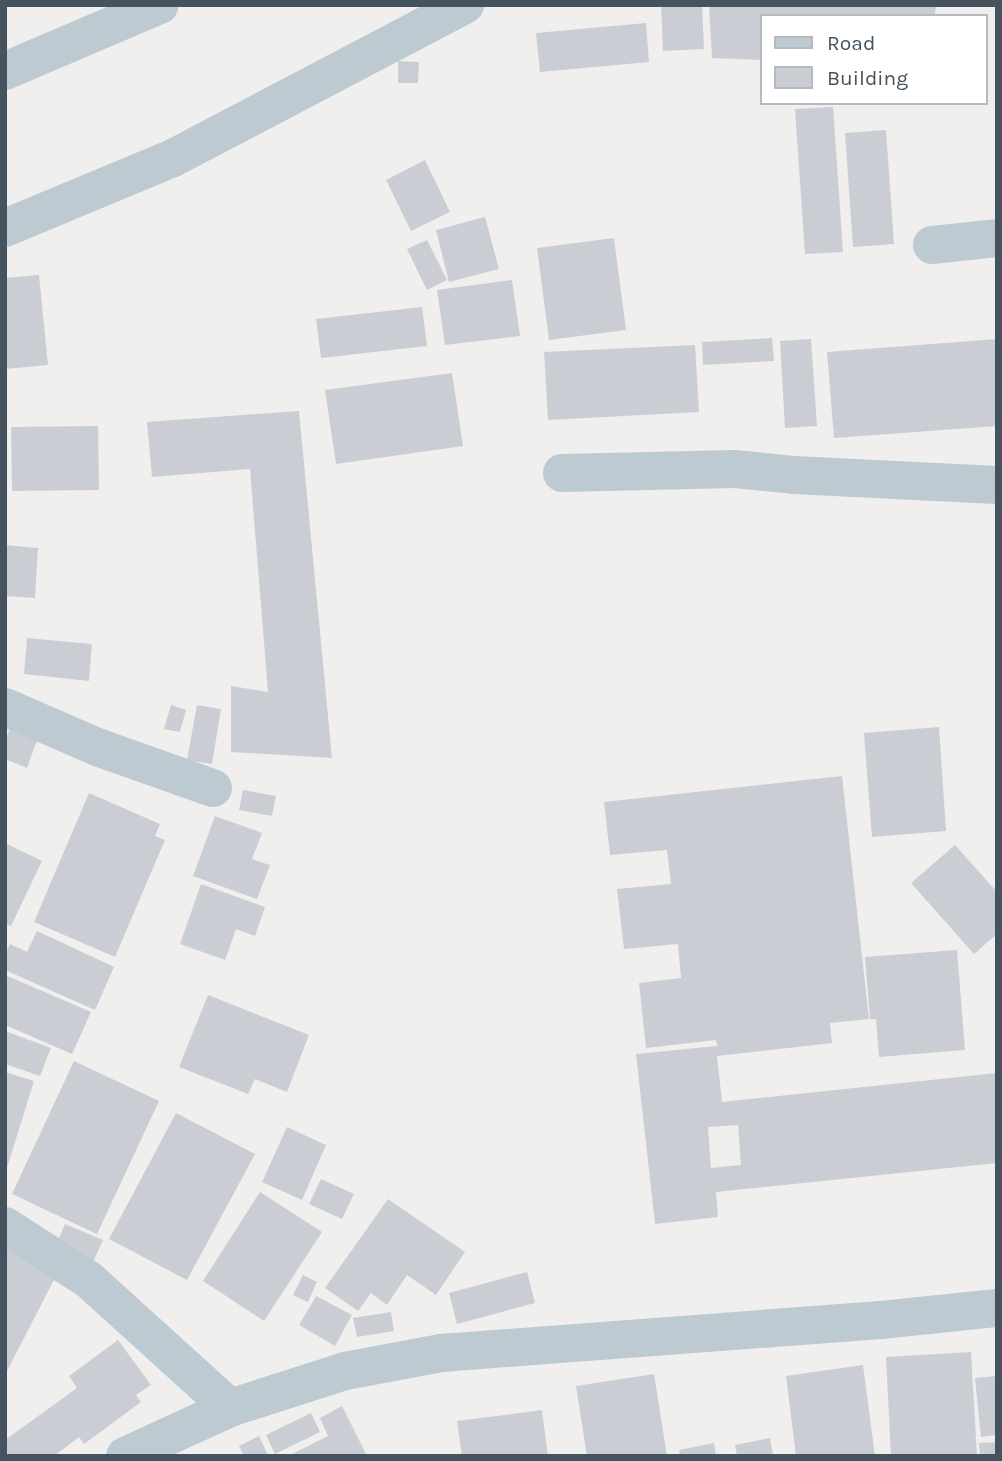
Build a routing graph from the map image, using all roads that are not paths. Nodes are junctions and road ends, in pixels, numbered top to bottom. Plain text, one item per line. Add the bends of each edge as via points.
1 (160, 5) edge
2 (466, 5) edge
3 (5, 71) edge
4 (5, 228) edge
5 (997, 238) edge
6 (932, 245) dead end
7 (562, 473) dead end
8 (997, 485) edge
9 (5, 707) edge
10 (213, 788) dead end
11 (5, 1226) edge
12 (997, 1308) edge
13 (230, 1408) junction
14 (125, 1456) edge

1 - 3 street
2 - 4 street via 173,158
5 - 6 street
7 - 8 street via 735,469
9 - 10 street via 97,747
11 - 13 street via 89,1280
12 - 13 street via 881,1321 441,1353 345,1371
13 - 14 street

